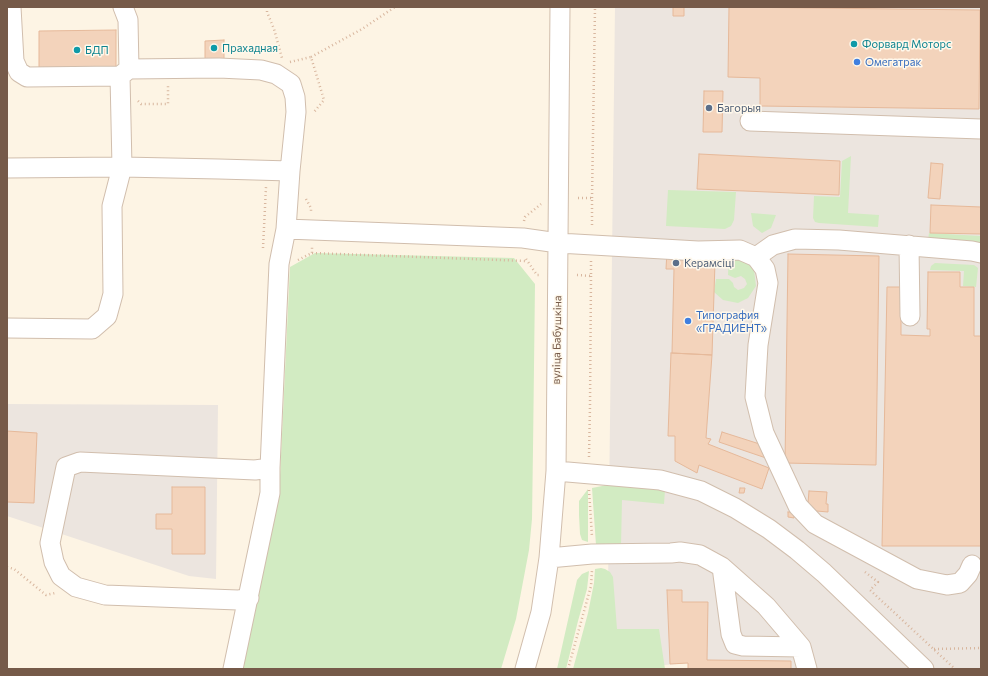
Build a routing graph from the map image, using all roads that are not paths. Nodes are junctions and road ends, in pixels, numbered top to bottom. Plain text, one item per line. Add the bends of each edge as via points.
1 (123, 7) edge
2 (560, 7) edge
3 (10, 12) edge
4 (123, 77) junction
5 (750, 121) dead end
6 (981, 129) edge
7 (122, 167) junction
8 (7, 168) edge
9 (290, 171) junction
10 (286, 229) junction
11 (558, 243) junction
12 (909, 245) junction
13 (981, 253) edge
14 (756, 257) junction
15 (910, 316) dead end
16 (7, 328) edge
17 (270, 468) junction
18 (556, 471) junction
19 (549, 558) junction
20 (972, 565) dead end
21 (722, 567) junction
22 (249, 598) junction
23 (801, 647) junction
24 (234, 669) edge
25 (525, 669) edge
26 (807, 669) edge
27 (924, 669) edge

1 - 4 street via 128,20
2 - 11 street, вуліца Бабушкіна
3 - 4 street via 14,62 19,72 27,77
4 - 7 street
4 - 9 street via 168,68 261,70 276,74 291,84 295,97 296,112
5 - 6 street
7 - 8 street
7 - 9 street
7 - 16 street via 112,206 113,294 107,316 92,329
9 - 10 street
10 - 11 street via 523,238
10 - 17 street via 279,264
11 - 14 street via 698,251 740,250
11 - 18 street, вуліца Бабушкіна
12 - 13 street
12 - 14 street via 795,239 773,245
12 - 15 street
14 - 20 street via 765,269 768,283 758,345 755,397 764,433 798,506 815,524 917,578 947,585 960,583
17 - 22 street via 270,493
17 - 22 street via 255,470 80,462 66,467 50,543 54,562 61,576 76,587 105,595 238,600
18 - 19 street, вуліца Бабушкіна
18 - 27 street via 660,480 700,491 735,508 797,550
19 - 21 street via 592,554 680,552 700,556
19 - 25 street, вуліца Бабушкіна via 541,612
21 - 23 street via 766,606
21 - 23 street via 731,634 735,644
22 - 24 street
23 - 26 street

